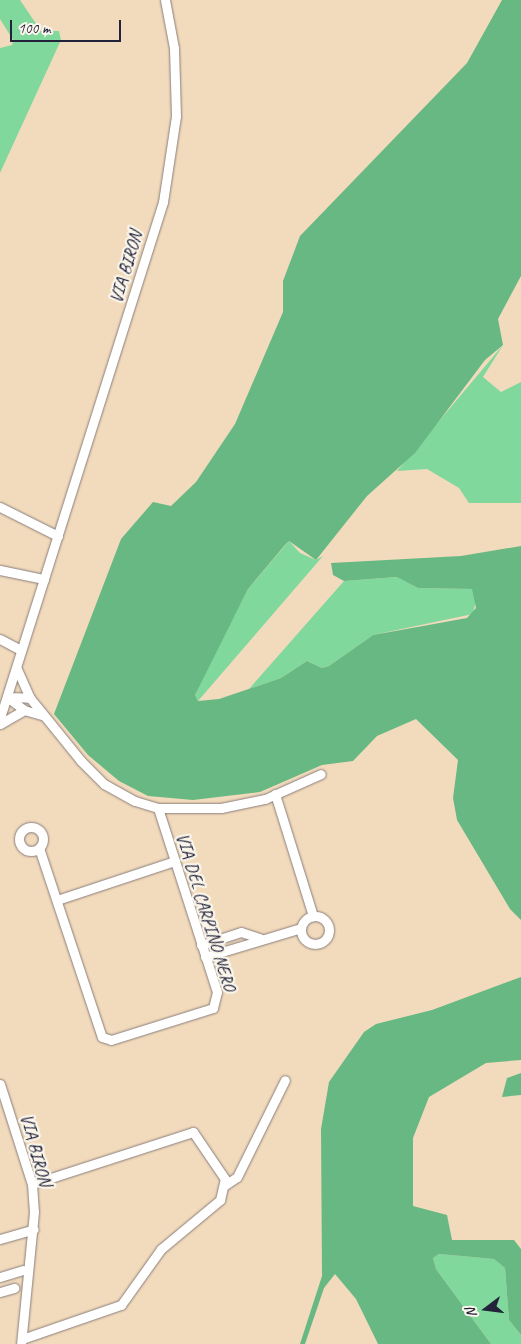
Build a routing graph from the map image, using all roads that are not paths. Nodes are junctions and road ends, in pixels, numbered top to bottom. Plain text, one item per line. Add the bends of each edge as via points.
1 (165, 0) edge
2 (0, 506) edge
3 (58, 536) junction
4 (0, 570) edge
5 (44, 579) junction
6 (0, 639) edge
7 (21, 650) junction
8 (16, 669) junction
9 (7, 697) junction
10 (30, 698) junction
11 (24, 710) junction
12 (42, 715) junction
13 (0, 718) edge
14 (0, 724) edge
15 (321, 774) dead end
16 (275, 794) junction
17 (158, 808) junction
18 (39, 848) dead end
19 (174, 862) junction
20 (57, 900) junction
21 (313, 916) junction
22 (302, 928) junction
23 (260, 938) junction
24 (201, 945) junction
25 (205, 957) junction
26 (285, 1080) dead end
27 (0, 1084) edge
28 (32, 1184) junction
29 (225, 1185) junction
30 (34, 1229) junction
31 (0, 1239) edge
32 (23, 1270) dead end
33 (0, 1277) edge
34 (14, 1288) dead end
35 (0, 1292) edge
36 (21, 1341) edge

1 - 3 street, VIA BIRON via 175,75 168,179
2 - 3 street
3 - 5 street, VIA BIRON
4 - 5 street
5 - 7 street, VIA BIRON
6 - 7 street
7 - 8 street, VIA BIRON
8 - 9 street, VIA BIRON
8 - 10 street
9 - 10 street
9 - 11 street
9 - 13 street, VIA BIRON
10 - 12 street
11 - 12 street
11 - 14 street
12 - 17 street via 104,784
15 - 16 street
16 - 17 street via 221,808
16 - 21 street
17 - 19 street, VIA DEL CARPINO NERO
18 - 20 street, VIA DEL CARPINO NERO
19 - 20 street
19 - 24 street, VIA DEL CARPINO NERO
20 - 25 street, VIA DEL CARPINO NERO via 98,1031 105,1040 213,1008 217,992
21 - 22 street
21 - 22 street via 325,921 326,938 310,943
22 - 23 street
23 - 24 street via 241,932
23 - 25 street
24 - 25 street, VIA DEL CARPINO NERO
26 - 29 street via 237,1177
27 - 28 street, VIA BIRON
28 - 29 street via 193,1132 225,1179
28 - 30 street, VIA BIRON
29 - 36 street via 220,1200 161,1249 122,1305
30 - 31 street
30 - 36 street, VIA BIRON
32 - 33 street
34 - 35 street

